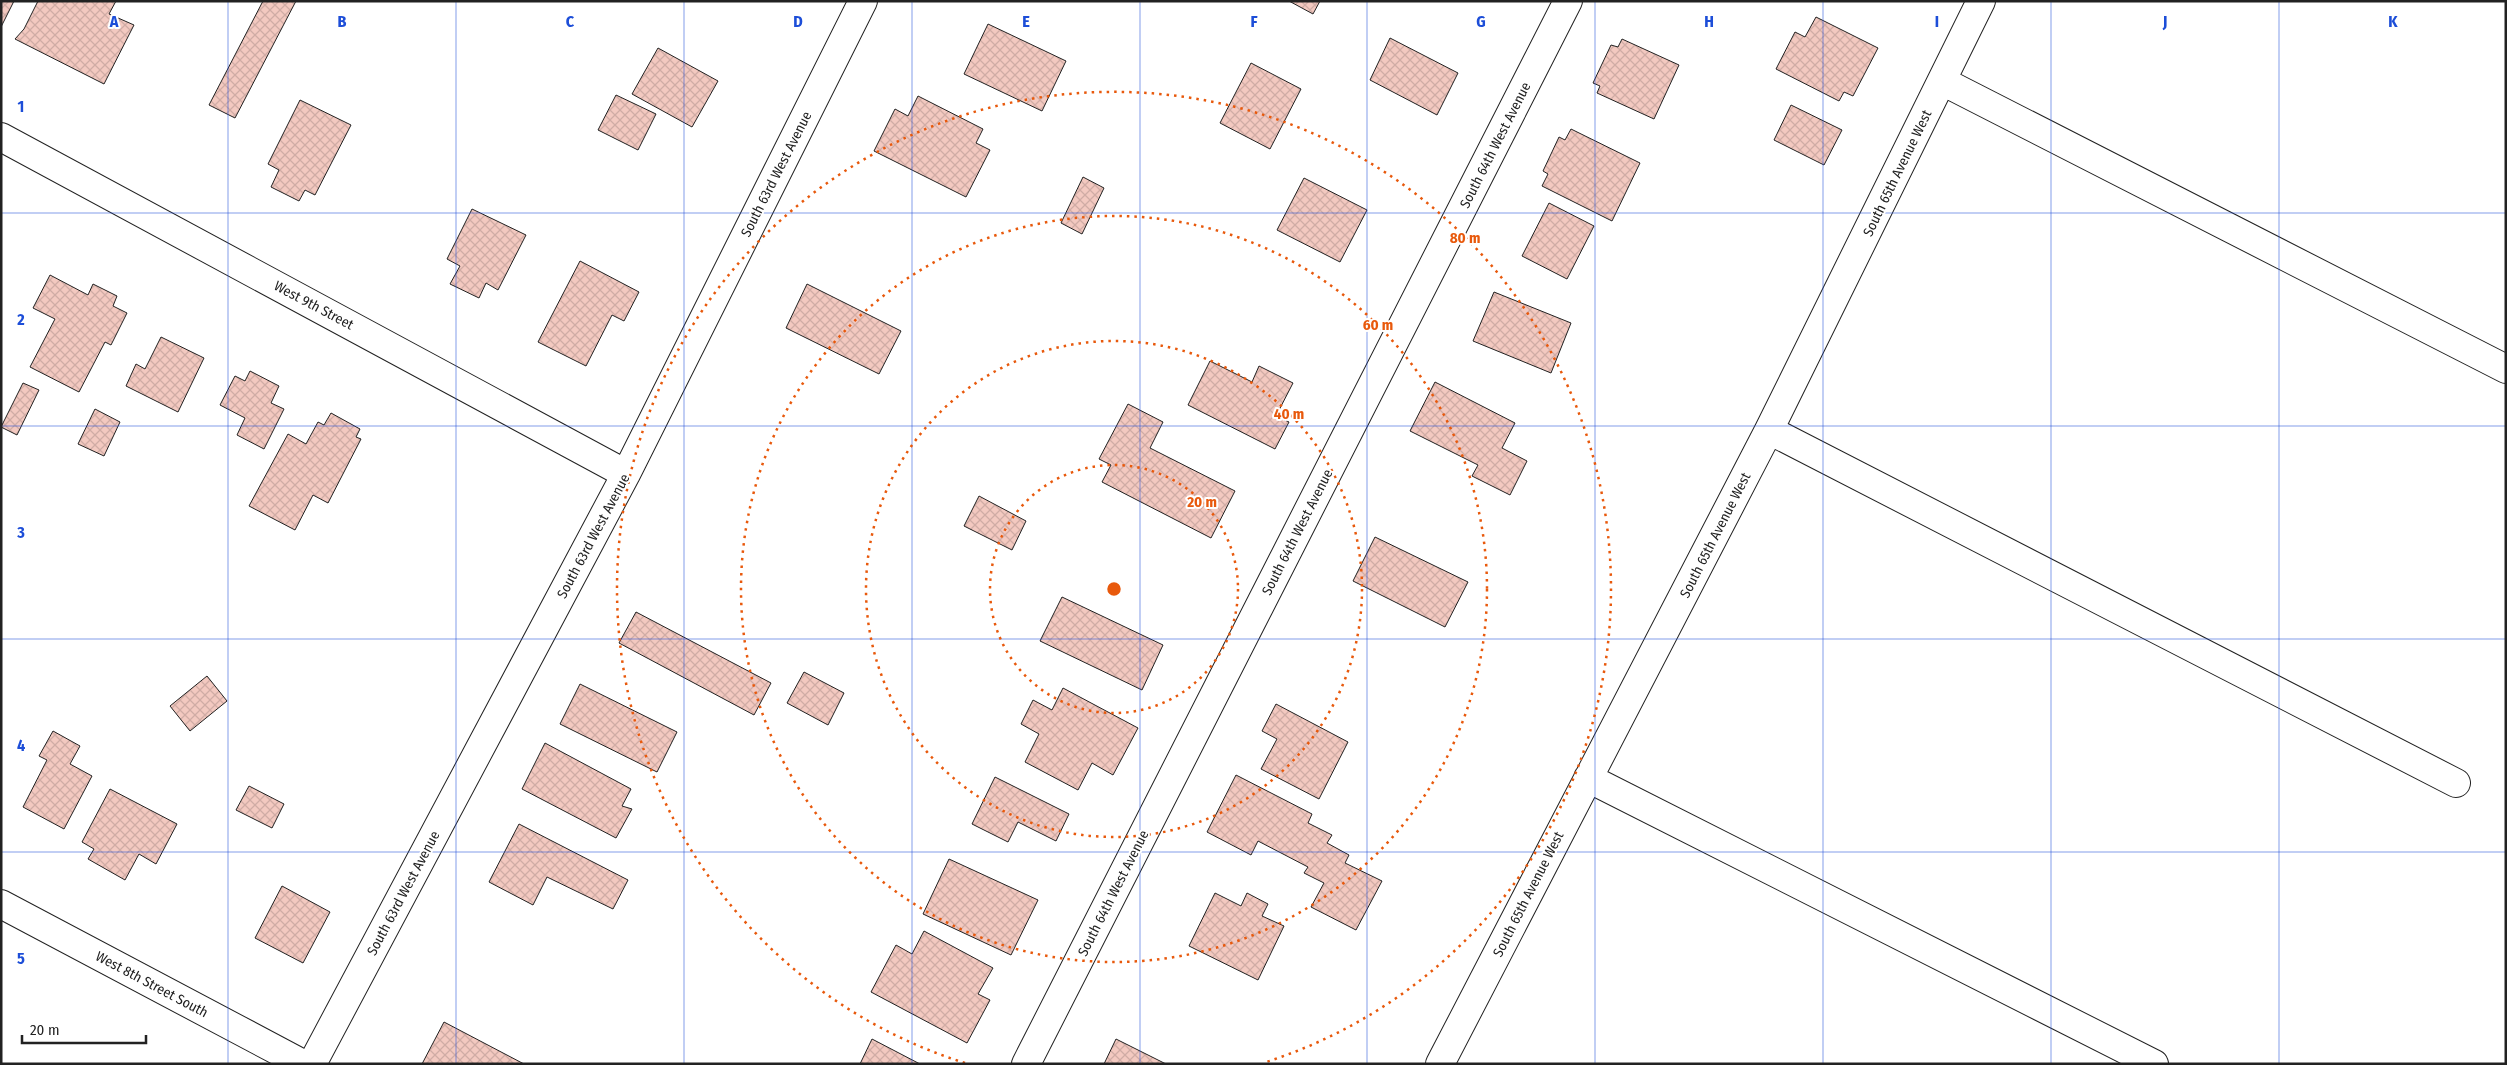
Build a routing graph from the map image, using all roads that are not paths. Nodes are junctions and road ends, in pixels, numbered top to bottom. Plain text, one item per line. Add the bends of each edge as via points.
1 (863, 1) edge
2 (1568, 1) edge
3 (1981, 1) edge
4 (1942, 81) junction
5 (1, 137) edge
6 (2506, 369) edge
7 (1769, 430) junction
8 (626, 474) junction
9 (1588, 778) junction
10 (2456, 783) dead end
11 (1, 904) edge
12 (303, 1064) edge
13 (312, 1064) edge
14 (1026, 1064) edge
15 (1440, 1064) edge
16 (2154, 1064) edge

1 - 8 street, South 63rd West Avenue
2 - 14 street, South 64th West Avenue
3 - 4 street, South 65th Avenue West
4 - 6 street
4 - 7 street, South 65th Avenue West
5 - 8 street, West 9th Street
7 - 9 street, South 65th Avenue West
7 - 10 street
8 - 13 street, South 63rd West Avenue
9 - 15 street, South 65th Avenue West
9 - 16 street
11 - 12 street, West 8th Street South

